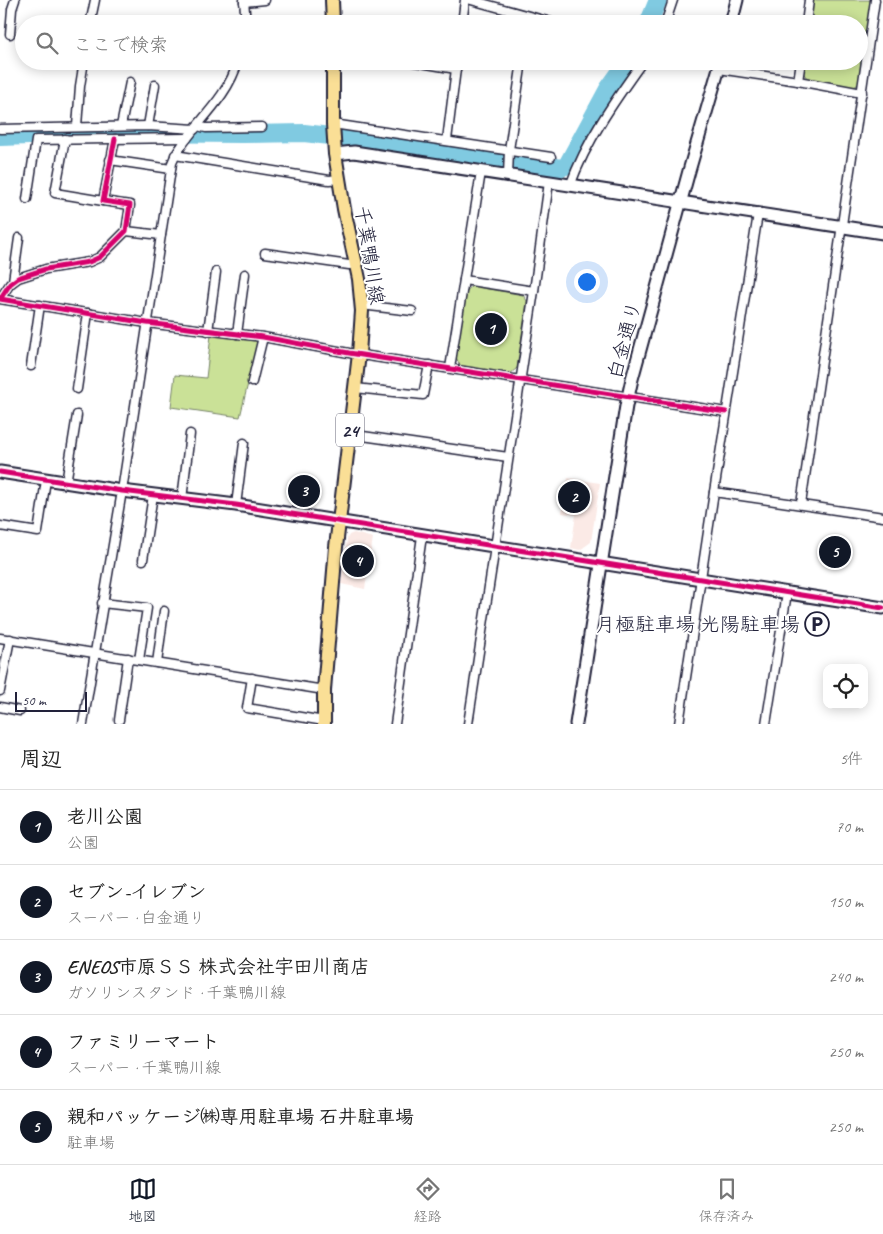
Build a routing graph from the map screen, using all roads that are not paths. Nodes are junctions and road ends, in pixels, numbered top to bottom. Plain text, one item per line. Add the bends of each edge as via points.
1 (15, 0) edge
2 (95, 0) edge
3 (264, 0) edge
4 (332, 0) edge
5 (465, 0) edge
6 (472, 0) edge
7 (673, 0) edge
8 (737, 0) edge
9 (809, 0) edge
10 (875, 0) edge
11 (244, 1) edge
12 (92, 15) edge
13 (245, 15) edge
14 (333, 15) edge
15 (463, 15) edge
16 (528, 15) edge
17 (668, 15) edge
18 (733, 15) edge
19 (807, 15) edge
20 (10, 34) dead end
21 (868, 50) edge
22 (83, 70) edge
23 (236, 70) edge
24 (333, 70) edge
25 (456, 70) edge
26 (521, 70) edge
27 (637, 70) edge
28 (719, 70) edge
29 (744, 70) edge
30 (800, 70) edge
31 (865, 70) edge
32 (798, 81) junction
33 (130, 82) dead end
34 (155, 85) dead end
35 (862, 93) junction
36 (77, 126) junction
37 (121, 126) junction
38 (148, 126) junction
39 (262, 127) dead end
40 (196, 128) junction
41 (0, 129) edge
42 (334, 130) junction
43 (188, 138) junction
44 (115, 139) junction
45 (65, 140) junction
46 (448, 140) junction
47 (509, 150) junction
48 (335, 154) junction
49 (175, 155) junction
50 (550, 157) dead end
51 (110, 160) junction
52 (171, 169) junction
53 (481, 172) junction
54 (508, 176) junction
55 (339, 179) junction
56 (549, 182) junction
57 (570, 186) junction
58 (27, 199) dead end
59 (103, 201) junction
60 (680, 202) junction
61 (758, 214) junction
62 (841, 227) junction
63 (126, 231) junction
64 (883, 233) edge
65 (161, 235) junction
66 (19, 238) dead end
67 (265, 253) dead end
68 (357, 264) junction
69 (216, 272) dead end
70 (245, 274) dead end
71 (464, 280) junction
72 (13, 281) junction
73 (534, 291) junction
74 (361, 305) junction
75 (40, 306) junction
76 (412, 311) dead end
77 (88, 313) junction
78 (147, 323) junction
79 (208, 331) junction
80 (237, 334) junction
81 (262, 338) junction
82 (359, 354) junction
83 (429, 365) junction
84 (31, 366) dead end
85 (450, 368) junction
86 (521, 379) junction
87 (252, 382) dead end
88 (76, 388) dead end
89 (355, 388) junction
90 (628, 397) junction
91 (726, 412) junction
92 (77, 415) dead end
93 (190, 434) dead end
94 (349, 434) junction
95 (244, 442) dead end
96 (508, 458) junction
97 (0, 472) edge
98 (46, 480) junction
99 (66, 482) junction
100 (122, 491) junction
101 (714, 492) junction
102 (153, 495) junction
103 (182, 499) junction
104 (800, 504) junction
105 (236, 505) junction
106 (883, 517) edge
107 (340, 522) junction
108 (0, 526) edge
109 (422, 536) junction
110 (494, 546) junction
111 (143, 560) dead end
112 (601, 563) junction
113 (700, 578) junction
114 (787, 593) junction
115 (102, 603) junction
116 (883, 608) edge
117 (164, 611) dead end
118 (0, 638) edge
119 (10, 640) junction
120 (94, 653) junction
121 (128, 658) junction
122 (139, 660) junction
123 (157, 663) junction
124 (252, 678) junction
125 (324, 690) junction
126 (0, 691) edge
127 (0, 708) edge
128 (20, 710) dead end
129 (119, 720) dead end
130 (324, 723) edge
131 (83, 724) edge
132 (395, 724) edge
133 (468, 724) edge
134 (576, 724) edge
135 (679, 724) edge
136 (766, 724) edge

1 - 20 street
2 - 12 street
3 - 11 street
4 - 14 main road
5 - 15 street
6 - 16 street
7 - 17 street
8 - 18 street
9 - 19 street
10 - 21 street
11 - 13 street
22 - 36 street
23 - 40 street via 226,90
24 - 42 main road, 千葉鴨川線 / 24
25 - 46 street
26 - 47 street
27 - 57 street via 577,166
28 - 60 street, 白金通り
29 - 32 street
30 - 32 street
31 - 35 street
32 - 35 street
33 - 37 street
34 - 38 street
35 - 62 street
36 - 37 street
36 - 41 street
37 - 38 street
38 - 40 street
39 - 40 street
40 - 43 street
42 - 46 street
42 - 48 main road, 千葉鴨川線 / 24
43 - 44 street
43 - 49 street
44 - 45 street
44 - 51 street
45 - 58 street via 36,140
45 - 59 street via 55,193
46 - 47 street
47 - 50 street
47 - 54 street
48 - 53 street via 354,152
48 - 55 main road, 千葉鴨川線 / 24
49 - 52 street
49 - 55 street
51 - 52 street
51 - 59 street
52 - 65 street
53 - 54 street
53 - 71 street
54 - 56 street
55 - 68 main road, 千葉鴨川線 / 24
56 - 57 street
56 - 73 street
57 - 60 street
59 - 63 street via 130,205
60 - 61 street
60 - 90 street, 白金通り
61 - 62 street
61 - 91 street
62 - 64 street
62 - 104 street
63 - 65 street
63 - 72 street via 100,257 89,262 46,269
65 - 78 street
66 - 72 street
67 - 68 street
68 - 74 main road, 千葉鴨川線 / 24
69 - 79 street
70 - 80 street
71 - 73 street
71 - 85 street
72 - 75 street via 0,299
73 - 86 street
74 - 76 street
74 - 82 main road, 千葉鴨川線 / 24
75 - 77 street
75 - 84 street
77 - 78 street
77 - 88 street
78 - 79 street
78 - 100 street
79 - 80 street
80 - 81 street
81 - 82 street
81 - 87 street
82 - 83 street
82 - 89 main road, 千葉鴨川線 / 24
83 - 85 street
83 - 89 street via 423,394
85 - 86 street
86 - 90 street
86 - 96 street
89 - 94 main road, 千葉鴨川線 / 24
90 - 91 street
90 - 112 street, 白金通り
91 - 101 street
92 - 99 street
93 - 103 street
94 - 96 street
94 - 107 main road, 千葉鴨川線 / 24
95 - 105 street
96 - 110 street
97 - 98 street
98 - 99 street
98 - 108 street via 38,532
99 - 100 street
100 - 102 street
100 - 115 street
101 - 104 street
101 - 113 street
102 - 103 street
102 - 111 street
103 - 105 street
104 - 106 street
105 - 107 street
107 - 109 street
107 - 125 main road, 千葉鴨川線 / 24
109 - 110 street
109 - 132 street
110 - 112 street
110 - 133 street
112 - 113 street
112 - 134 street, 白金通り
113 - 114 street
113 - 135 street
114 - 116 street
114 - 136 street
115 - 120 street
115 - 122 street via 147,608
117 - 123 street
118 - 119 street
119 - 120 street
119 - 126 street
120 - 121 street
120 - 131 street
121 - 122 street
121 - 129 street
122 - 123 street
123 - 124 street
124 - 125 street
124 - 130 street via 247,708
125 - 130 main road, 千葉鴨川線 / 24
127 - 128 street

